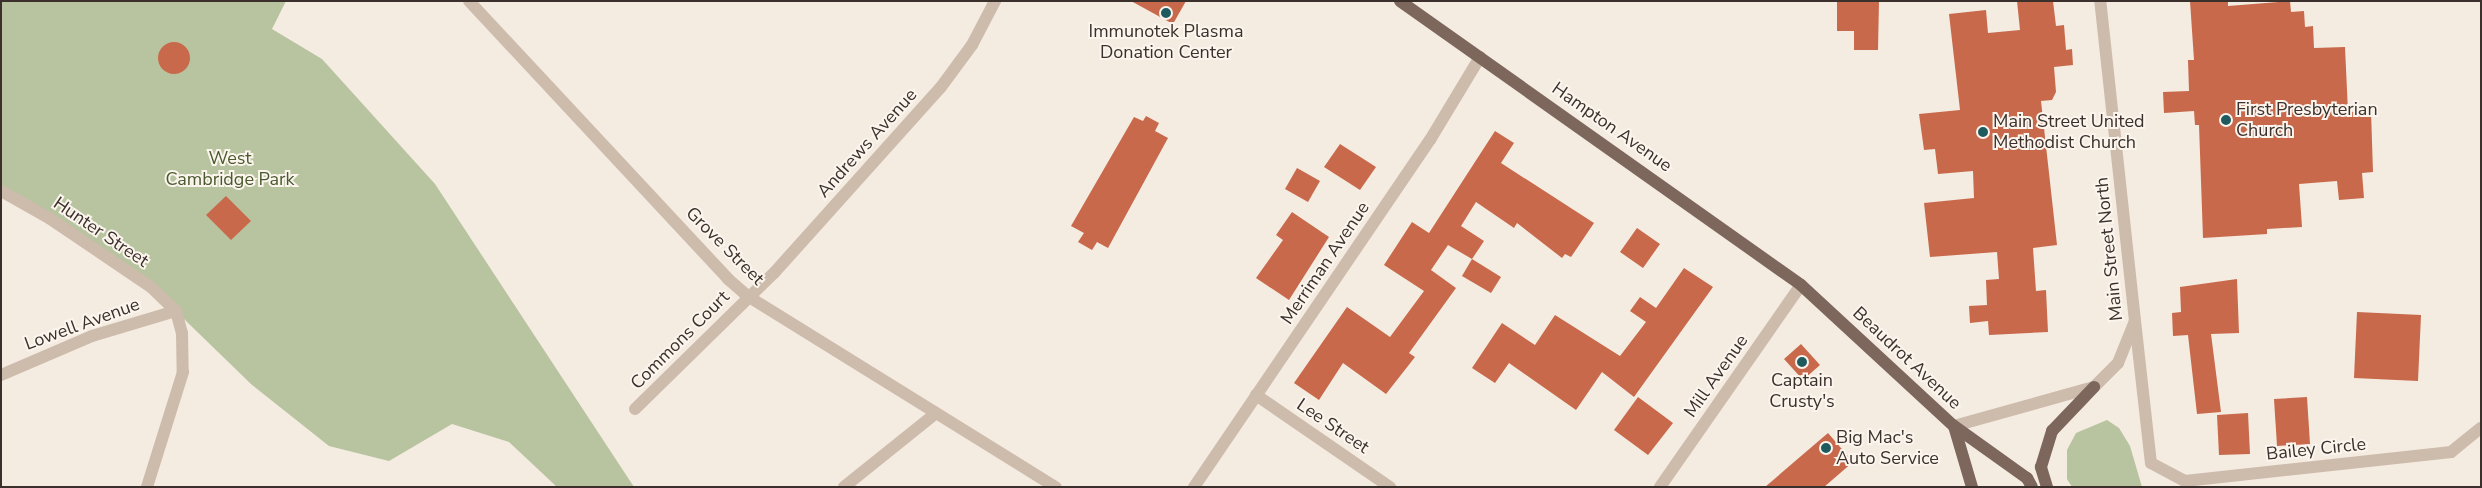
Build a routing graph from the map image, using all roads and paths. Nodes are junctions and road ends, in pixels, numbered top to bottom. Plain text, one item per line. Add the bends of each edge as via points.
1 (469, 1) edge
2 (995, 1) edge
3 (1400, 1) edge
4 (2100, 1) edge
5 (1480, 57) junction
6 (1, 191) edge
7 (1801, 285) junction
8 (749, 297) junction
9 (176, 311) junction
10 (2135, 321) junction
11 (1, 375) edge
12 (2094, 387) junction
13 (1256, 395) junction
14 (636, 409) dead end
15 (936, 413) junction
16 (1954, 426) junction
17 (2481, 428) edge
18 (2151, 463) joint
19 (147, 487) edge
20 (844, 487) edge
21 (1056, 487) edge
22 (1194, 487) edge
23 (1390, 487) edge
24 (1660, 487) edge
25 (1972, 487) edge
26 (2032, 487) edge
27 (2047, 487) edge

1 - 8 street, Grove Street via 728,279
2 - 8 street, Andrews Avenue via 972,45 942,87
3 - 5 main road, Hampton Avenue
4 - 10 street, Main Street North
5 - 7 main road, Hampton Avenue
5 - 13 street, Merriman Avenue via 1430,140
6 - 9 street, Hunter Street via 49,218 151,287
7 - 16 main road, Beaudrot Avenue
7 - 24 street, Mill Avenue
8 - 14 street, Commons Court
8 - 15 street, Grove Street
9 - 11 street, Lowell Avenue via 92,336
9 - 19 street via 182,333 183,372 177,401
10 - 12 street, Beaudrot Avenue via 2118,363
10 - 18 street, Main Street North
12 - 16 street, Beaudrot Avenue
12 - 27 main road via 2052,431 2041,467
13 - 22 street, Merriman Avenue
13 - 23 street, Lee Street
15 - 20 street
15 - 21 street, Grove Street
16 - 25 main road
16 - 26 main road via 2028,478
17 - 18 street, Bailey Circle via 2451,452 2365,462 2185,481

